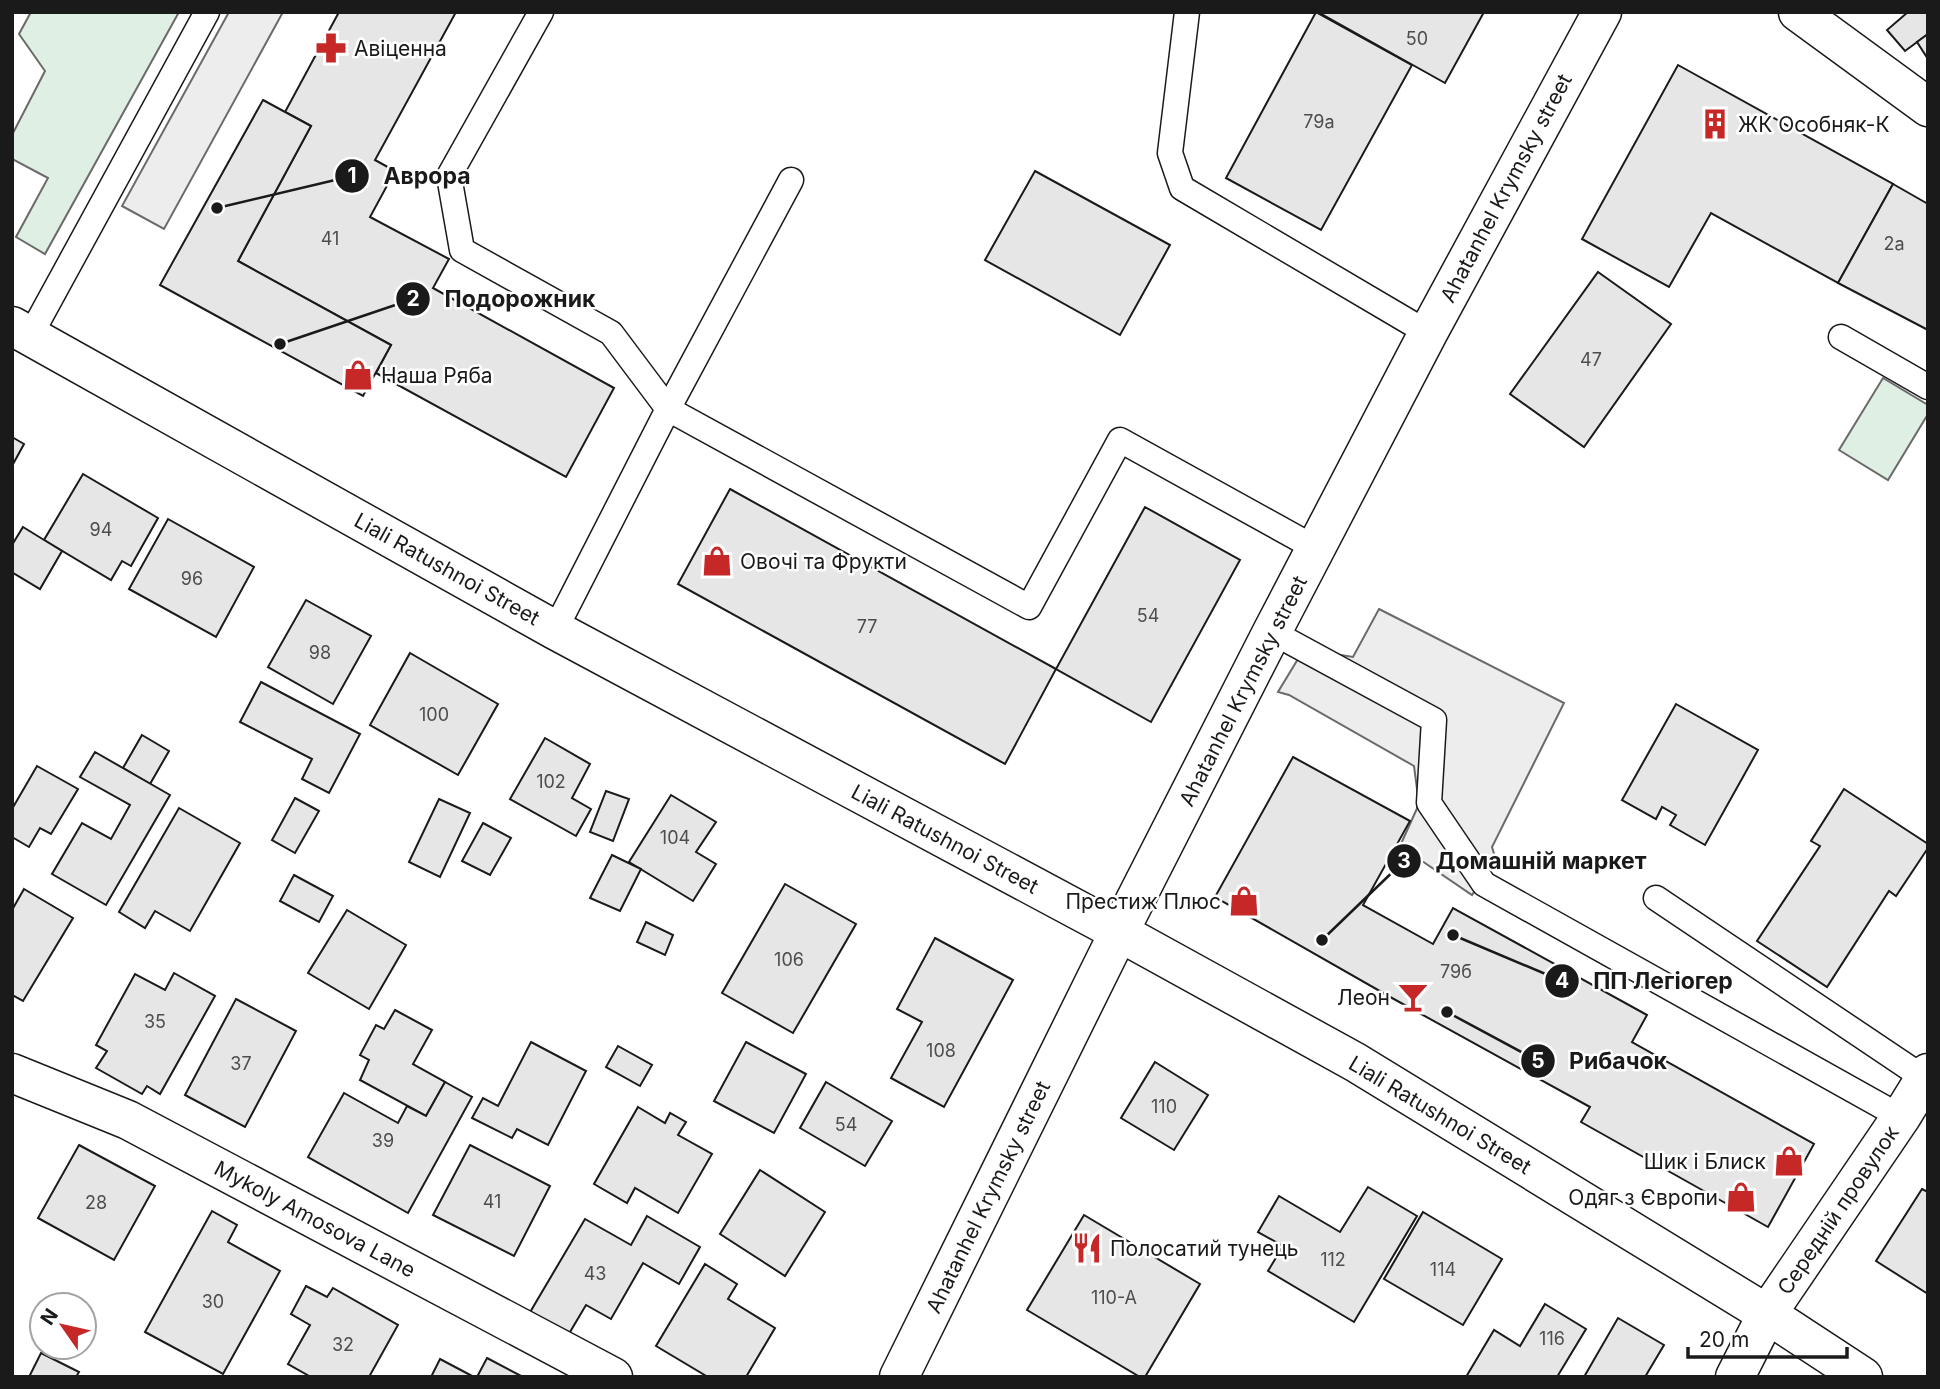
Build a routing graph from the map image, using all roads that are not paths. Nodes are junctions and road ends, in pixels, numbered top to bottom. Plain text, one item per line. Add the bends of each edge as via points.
1 (207, 12) edge
2 (541, 12) edge
3 (1187, 12) edge
4 (1602, 12) edge
5 (1798, 12) edge
6 (1928, 107) edge
7 (791, 180) dead end
8 (21, 331) edge
9 (1428, 333) junction
10 (1841, 337) dead end
11 (1928, 387) edge
12 (668, 409) junction
13 (1317, 549) junction
14 (555, 629) junction
15 (1272, 632) junction
16 (1656, 898) dead end
17 (1118, 932) junction
18 (12, 1073) edge
19 (1926, 1075) edge
20 (1900, 1117) junction
21 (1767, 1314) junction
22 (613, 1377) edge
23 (899, 1377) edge
24 (1735, 1377) edge
25 (1863, 1377) edge

1 - 8 lane
2 - 12 lane via 449,176 462,250 611,333
3 - 9 lane via 1170,153 1182,188
4 - 9 street, Ahatanhel Krymsky street
5 - 6 street
7 - 12 lane
8 - 14 street, Liali Ratushnoi Street
9 - 13 street, Ahatanhel Krymsky street
10 - 11 lane
12 - 13 lane via 1029,607 1120,440
12 - 14 lane
13 - 15 street, Ahatanhel Krymsky street
14 - 17 street, Liali Ratushnoi Street
15 - 17 street, Ahatanhel Krymsky street
15 - 20 lane via 1434,720 1429,803 1484,884
16 - 19 lane
17 - 21 street, Liali Ratushnoi Street via 1355,1062
17 - 23 street, Ahatanhel Krymsky street
18 - 22 street, Mykoly Amosova Lane via 128,1120
19 - 20 street, Середній провулок
20 - 21 street, Середній провулок
21 - 24 street, Середній провулок
21 - 25 street, Liali Ratushnoi Street

